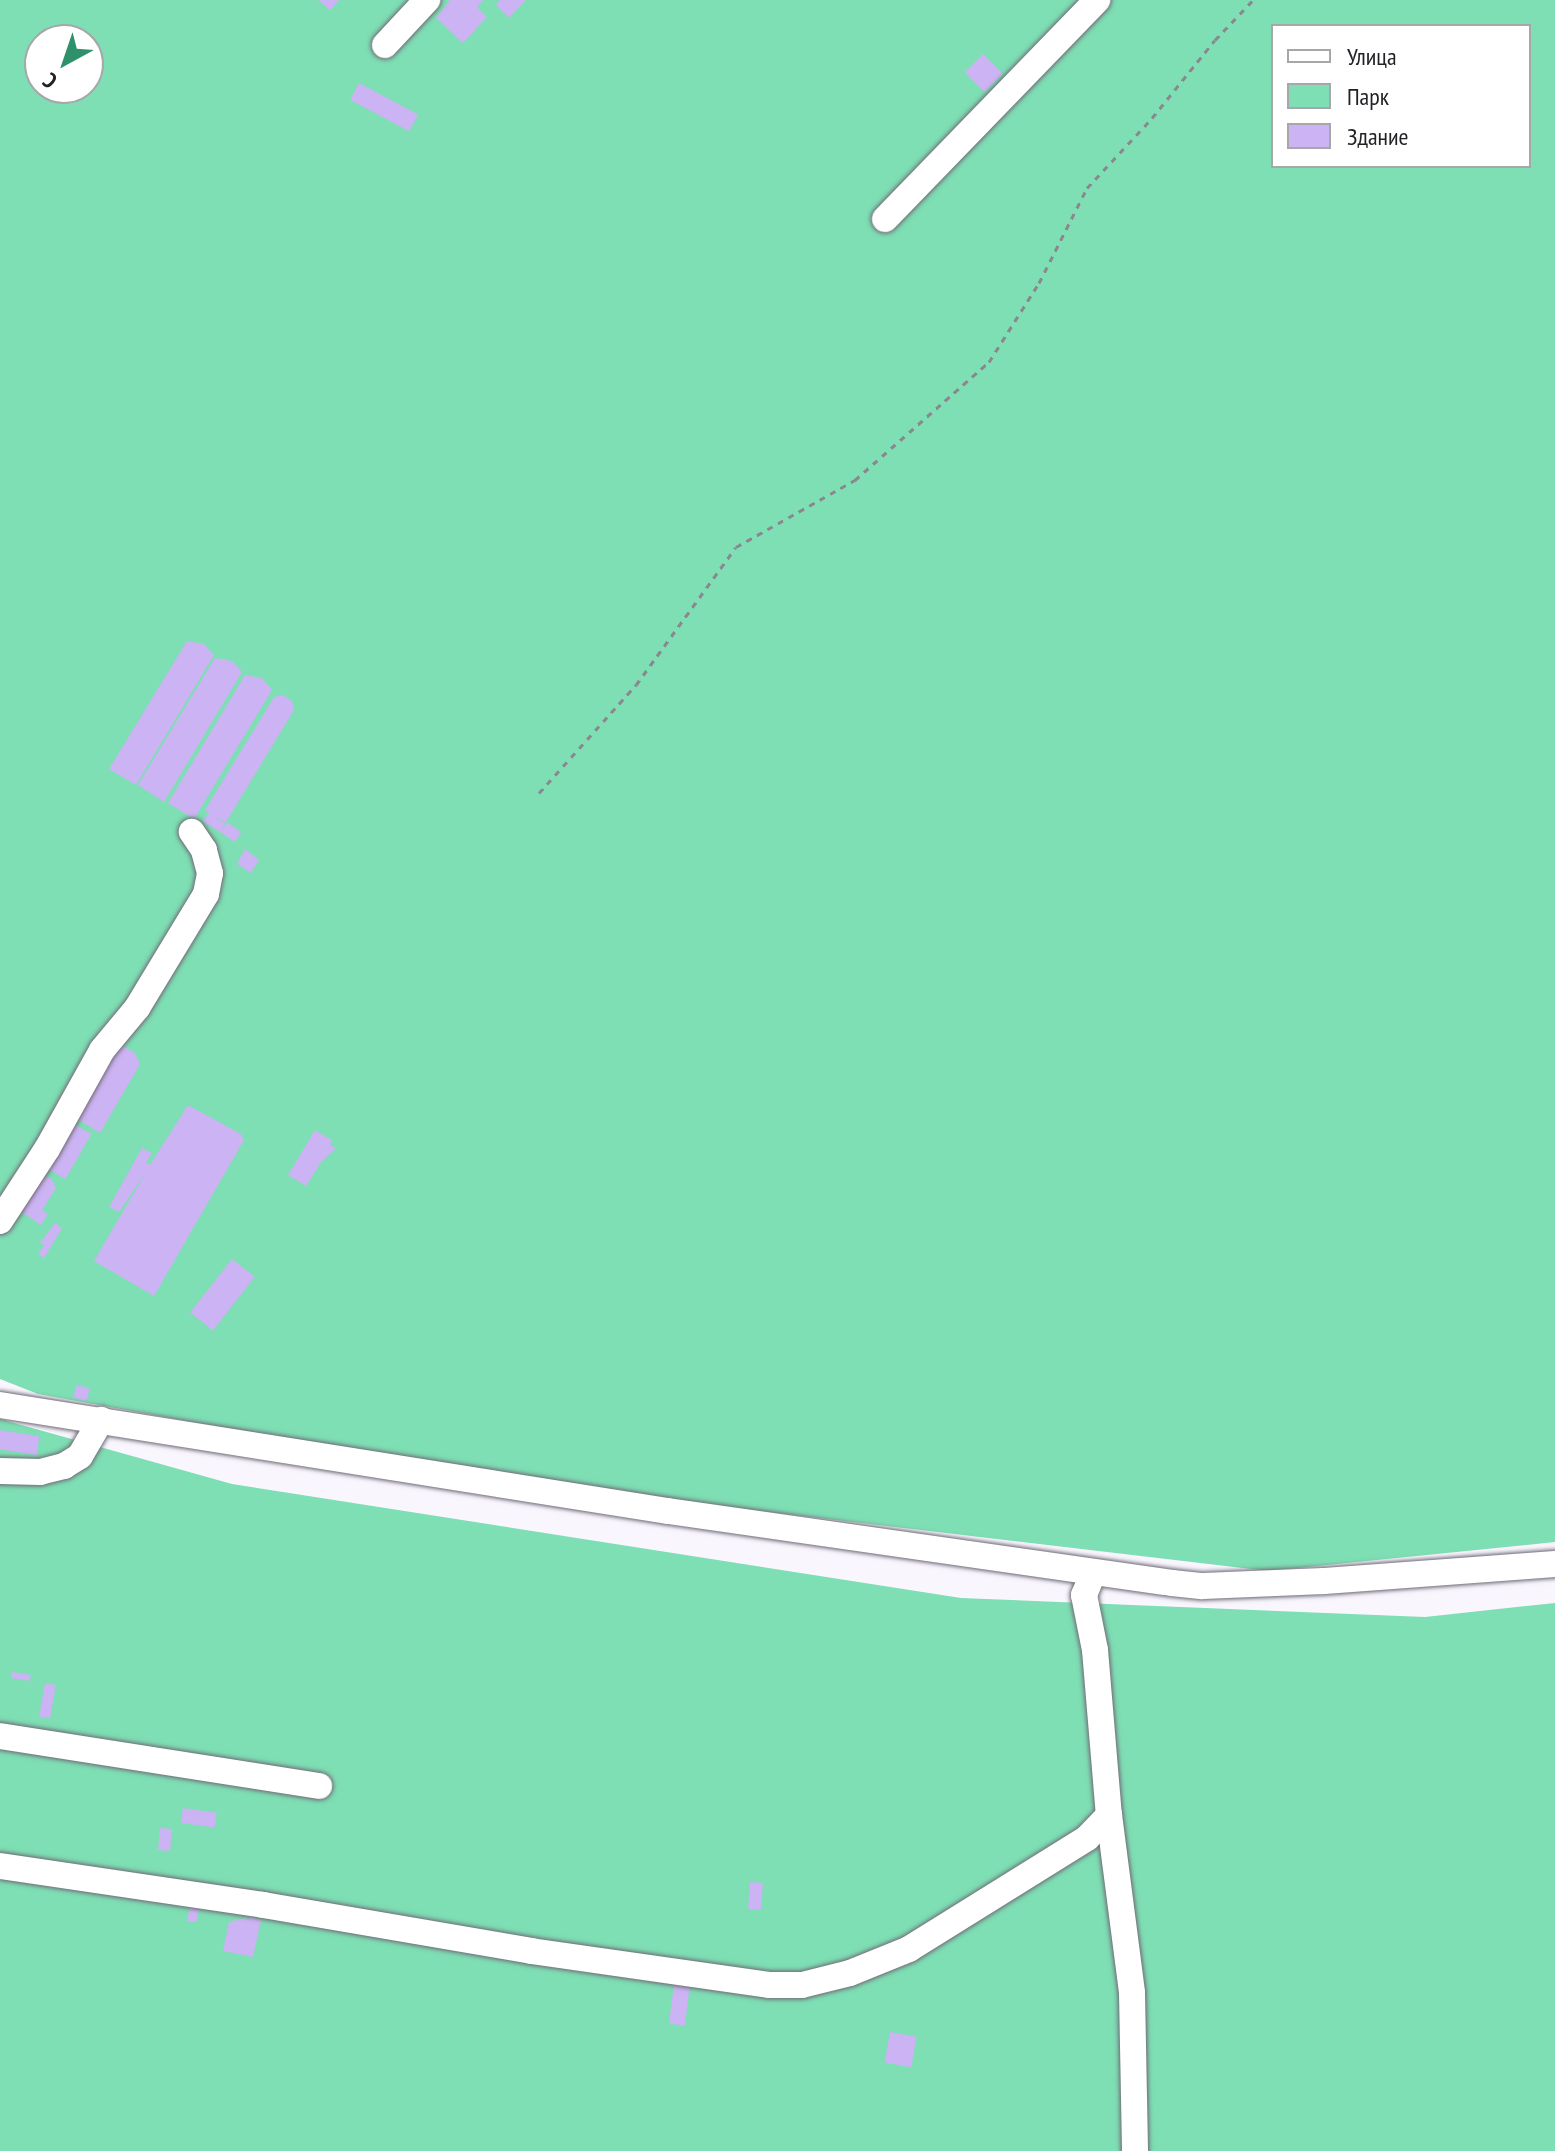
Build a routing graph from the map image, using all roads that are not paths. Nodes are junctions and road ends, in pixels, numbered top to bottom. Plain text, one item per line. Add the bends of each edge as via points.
1 (427, 0) edge
2 (1097, 0) edge
3 (385, 45) dead end
4 (885, 219) dead end
5 (192, 832) dead end
6 (0, 1221) edge
7 (0, 1405) edge
8 (101, 1420) junction
9 (0, 1471) edge
10 (1555, 1564) edge
11 (1093, 1573) junction
12 (0, 1736) edge
13 (319, 1786) dead end
14 (1109, 1815) junction
15 (0, 1866) edge
16 (1135, 2151) edge

1 - 3 street
2 - 4 street
5 - 6 street via 210,873 206,894 137,1008 102,1050
7 - 8 street
8 - 9 street via 80,1456 64,1466 40,1472
8 - 11 street
10 - 11 street via 1203,1586
11 - 14 street via 1084,1595 1095,1650
12 - 13 street
14 - 15 street via 1087,1838 909,1949 802,1985 769,1985 547,1953
14 - 16 street via 1132,1993

